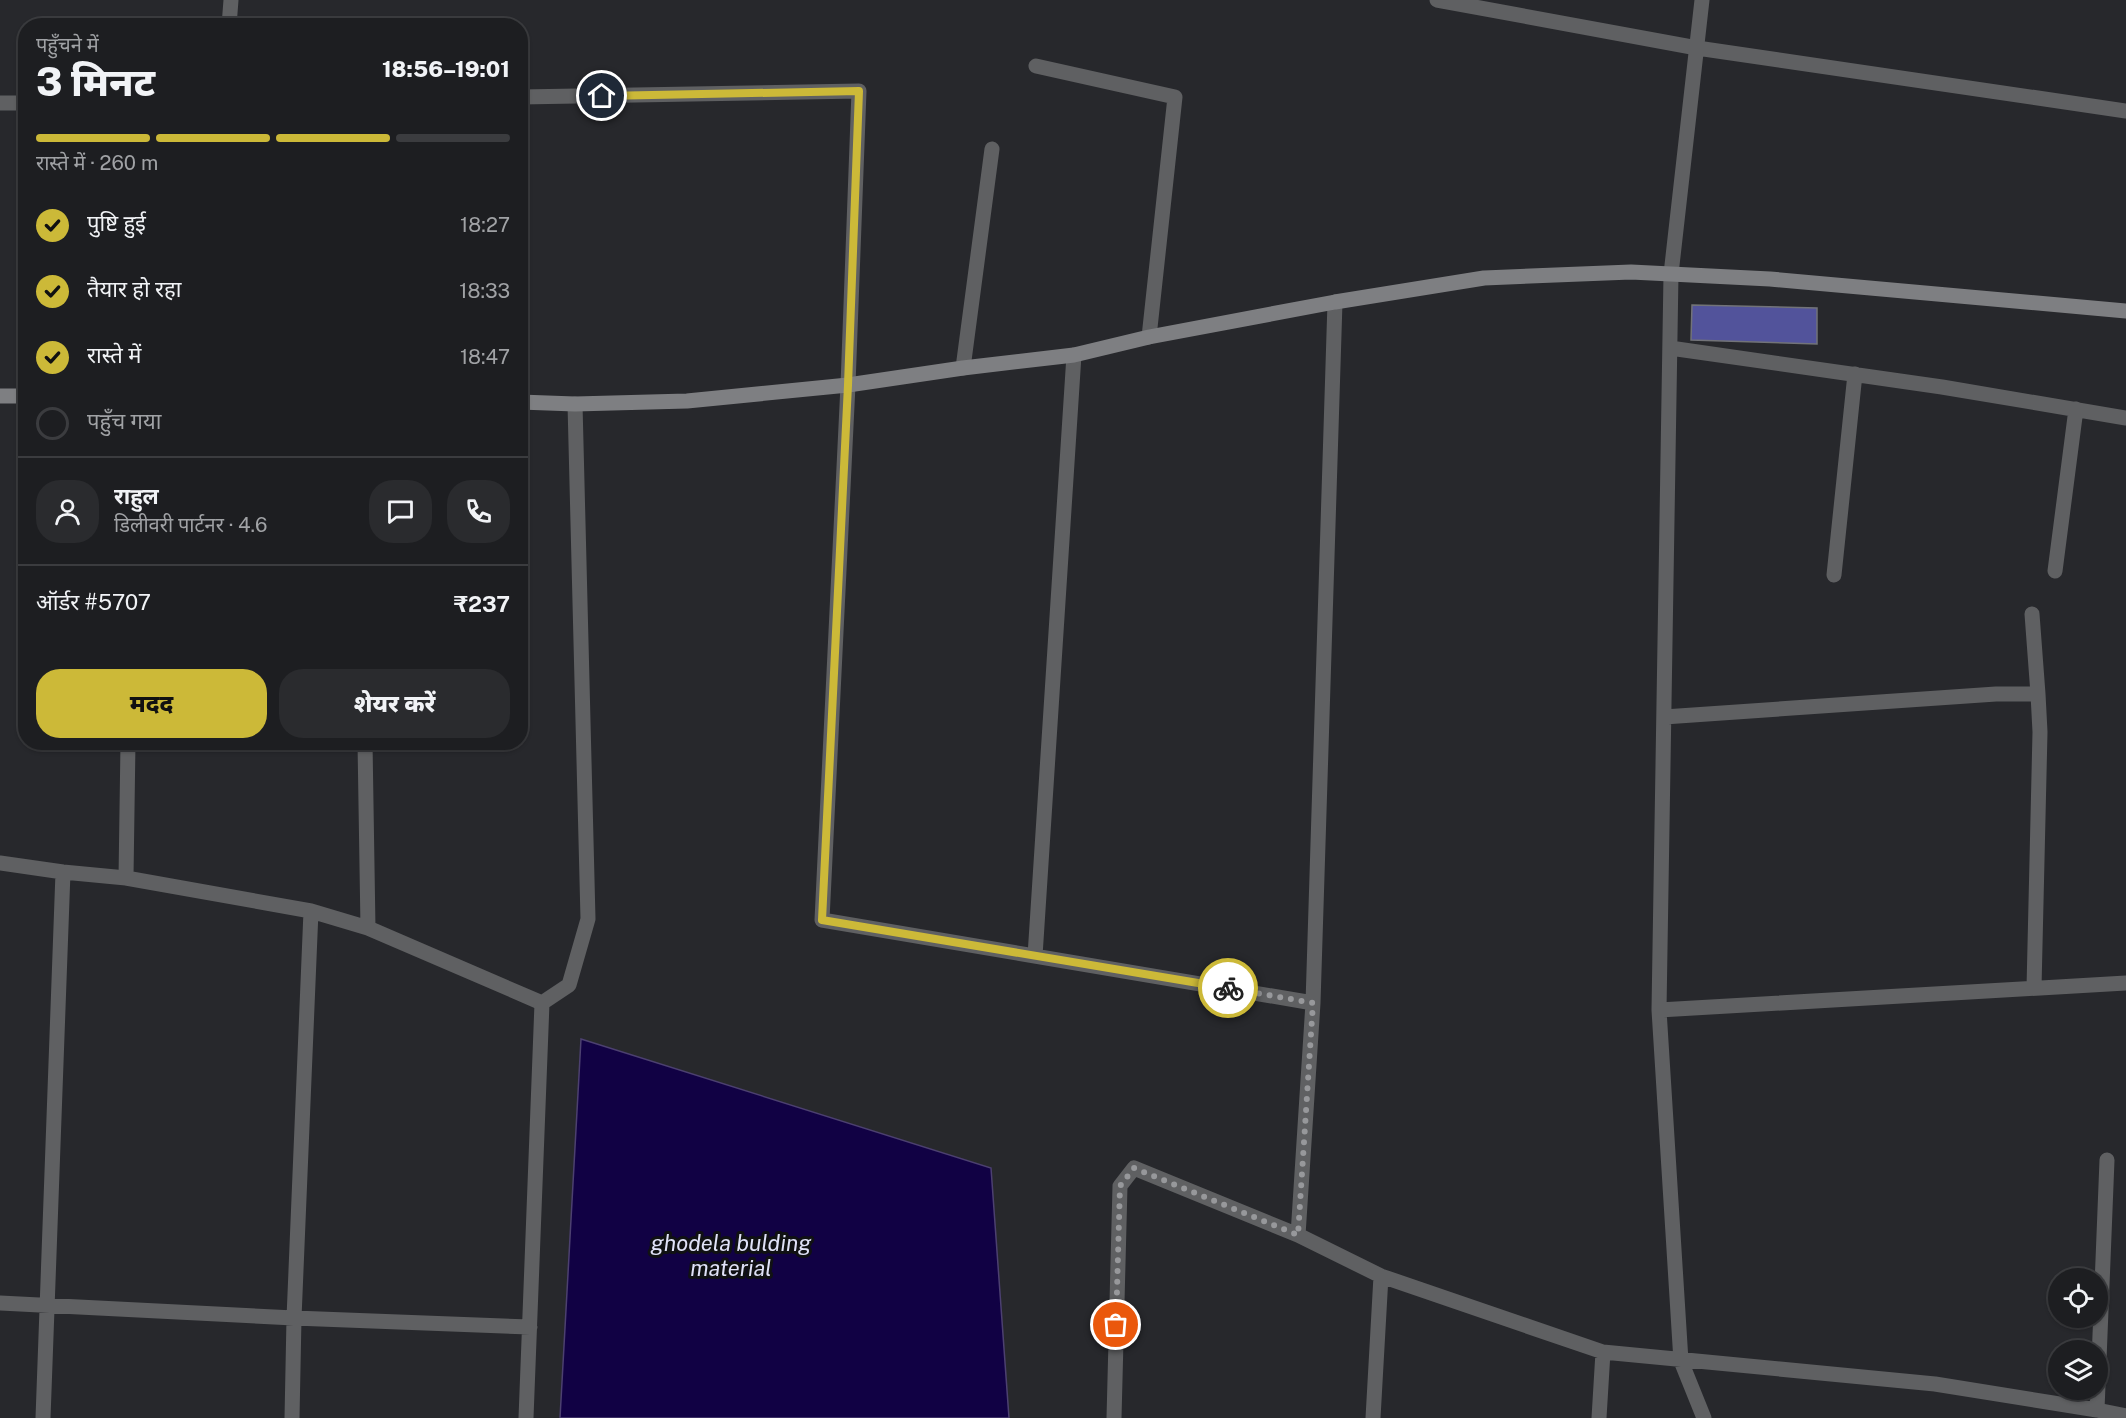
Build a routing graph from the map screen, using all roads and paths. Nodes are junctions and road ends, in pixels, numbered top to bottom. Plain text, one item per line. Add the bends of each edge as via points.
1 (231, 0) edge
2 (1437, 0) edge
3 (1702, 0) edge
4 (230, 18) edge
5 (1698, 48) junction
6 (1036, 66) dead end
7 (528, 97) edge
8 (18, 102) edge
9 (0, 103) edge
10 (2126, 111) edge
11 (992, 150) dead end
12 (1671, 274) junction
13 (1335, 302) junction
14 (2126, 311) edge
15 (1149, 337) junction
16 (1670, 348) junction
17 (1074, 355) junction
18 (963, 368) junction
19 (1855, 374) junction
20 (848, 385) junction
21 (0, 396) edge
22 (18, 396) edge
23 (528, 402) edge
24 (575, 404) junction
25 (2076, 409) junction
26 (2126, 418) edge
27 (2055, 571) dead end
28 (1834, 575) dead end
29 (2032, 614) dead end
30 (2038, 694) junction
31 (1664, 717) junction
32 (128, 750) edge
33 (365, 750) edge
34 (0, 862) edge
35 (63, 872) junction
36 (126, 878) junction
37 (310, 911) junction
38 (368, 928) junction
39 (1035, 956) junction
40 (2126, 983) edge
41 (2034, 988) junction
42 (542, 1003) junction
43 (1313, 1003) junction
44 (1659, 1010) junction
45 (2107, 1160) dead end
46 (1298, 1235) junction
47 (1381, 1276) junction
48 (0, 1303) edge
49 (48, 1304) junction
50 (294, 1318) junction
51 (530, 1327) junction
52 (1603, 1352) junction
53 (1681, 1361) junction
54 (2097, 1410) junction
55 (2126, 1416) edge
56 (43, 1418) edge
57 (292, 1418) edge
58 (525, 1418) edge
59 (1114, 1418) edge
60 (1372, 1418) edge
61 (1599, 1418) edge
62 (1704, 1418) edge

1 - 4 street
2 - 5 street
3 - 5 street
5 - 10 street
5 - 12 street
6 - 15 street via 1176,96
7 - 20 street via 859,91
8 - 9 street
11 - 18 street
12 - 13 street via 1484,278
12 - 14 street via 1770,279
12 - 16 street
13 - 15 street
13 - 43 street
15 - 17 street
16 - 19 street
16 - 31 street
17 - 18 street
17 - 39 street
18 - 20 street
19 - 25 street
19 - 28 street
20 - 24 street via 687,401
20 - 39 street via 822,920
21 - 22 street
23 - 24 street
24 - 42 street via 588,919 569,985
25 - 26 street
25 - 27 street
29 - 30 street
30 - 31 street
30 - 41 street
31 - 44 street
32 - 36 street
33 - 38 street
34 - 35 street
35 - 36 street
35 - 49 street
36 - 37 street
37 - 38 street
37 - 50 street
38 - 42 street
39 - 43 street
40 - 41 street
41 - 44 street
42 - 51 street
43 - 46 street
44 - 53 street
45 - 54 street
46 - 47 street
46 - 59 street via 1134,1168 1120,1186
47 - 52 street
47 - 60 street
48 - 49 street
49 - 50 street
49 - 56 street
50 - 51 street
50 - 57 street
51 - 58 street
52 - 53 street
52 - 61 street
53 - 54 street via 1935,1384
53 - 62 street
54 - 55 street

